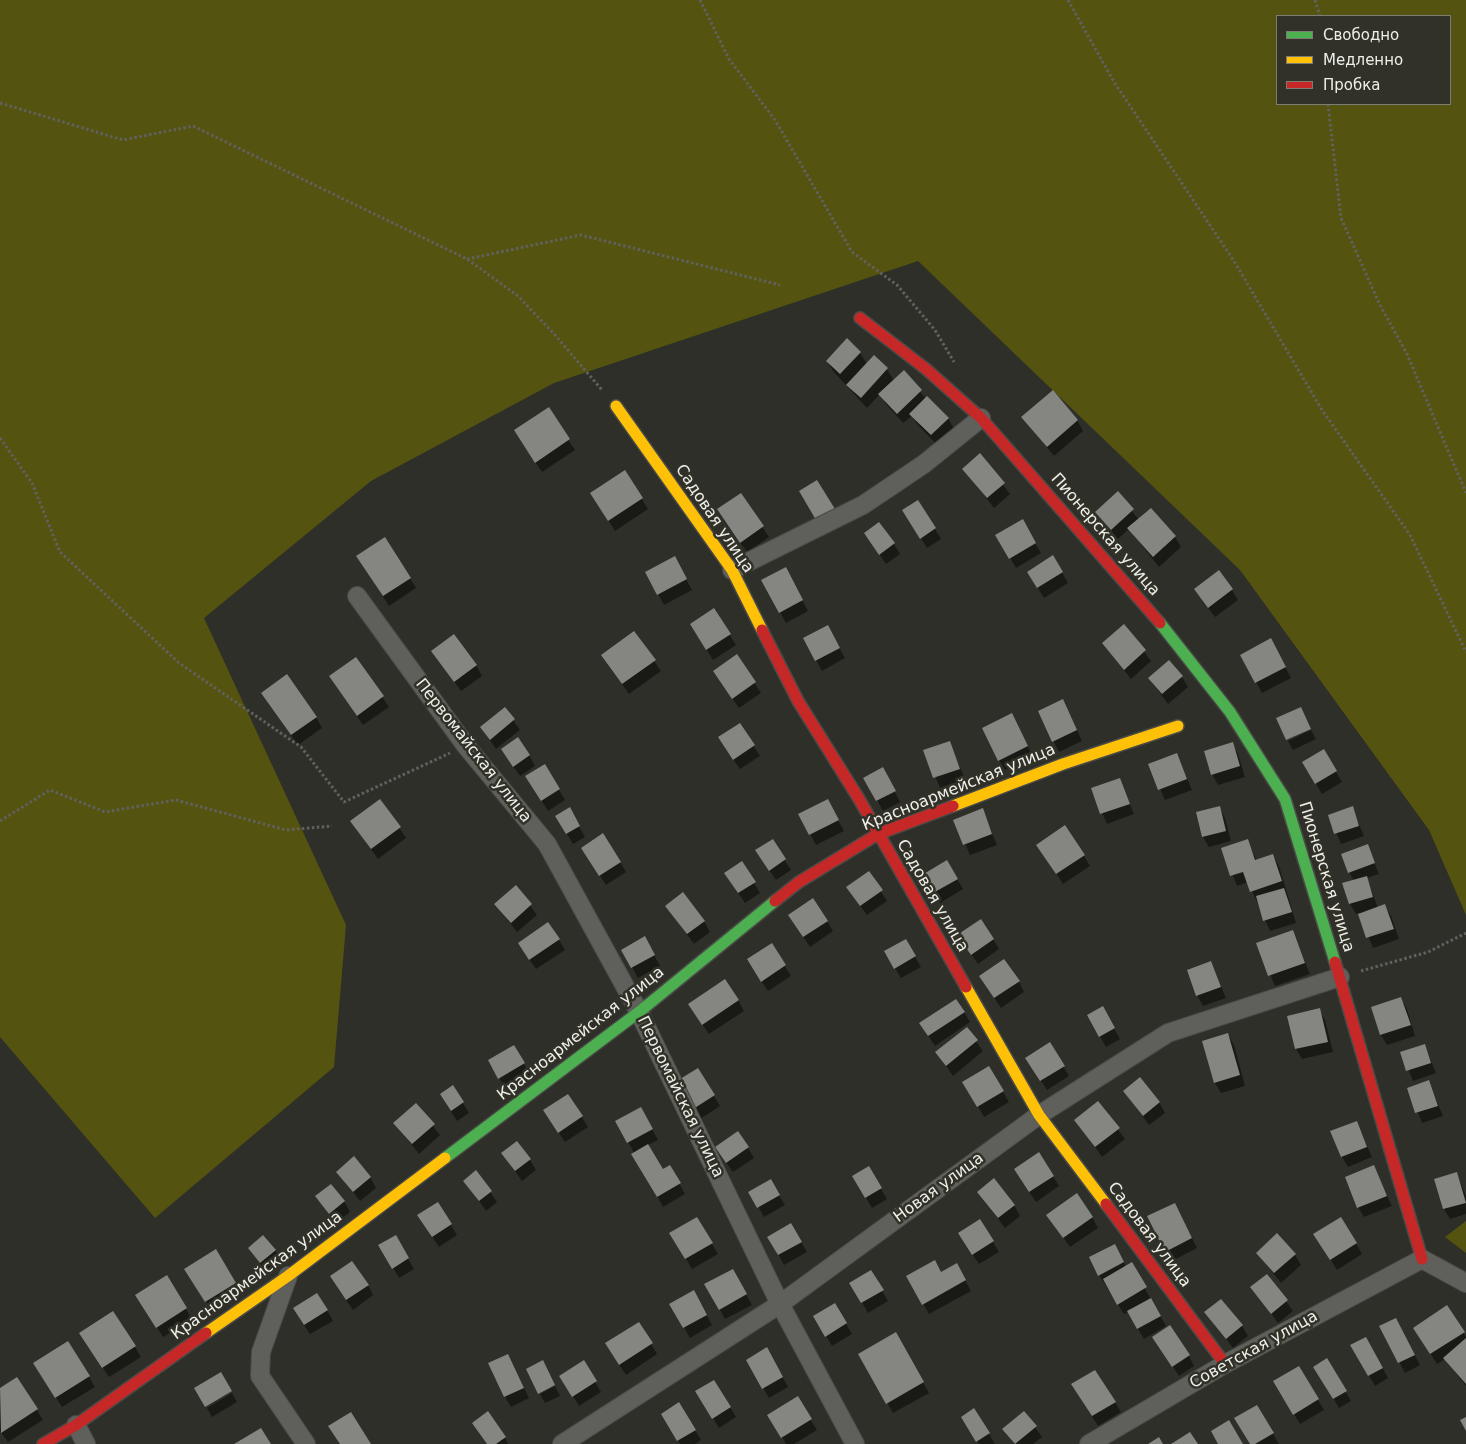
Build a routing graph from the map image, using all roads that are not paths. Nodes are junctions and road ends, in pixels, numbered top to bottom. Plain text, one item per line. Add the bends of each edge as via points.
1 (860, 318) dead end
2 (616, 406) road end
3 (981, 418) junction
4 (732, 570) junction
5 (357, 596) dead end
6 (1178, 726) dead end
7 (878, 834) junction
8 (1340, 977) junction
9 (639, 1012) junction
10 (1039, 1115) junction
11 (1422, 1259) junction
12 (288, 1276) junction
13 (1466, 1283) edge
14 (780, 1304) junction
15 (1225, 1364) junction
16 (76, 1425) junction
17 (43, 1444) edge
18 (86, 1444) edge
19 (306, 1444) edge
20 (562, 1444) edge
21 (855, 1444) edge
22 (1089, 1444) edge

1 - 3 street, Пионерская улица via 926,369
2 - 4 street, Садовая улица
3 - 4 street via 924,464 863,505
3 - 8 street, Пионерская улица via 1162,625 1230,712 1284,800
4 - 7 street, Садовая улица via 798,701
5 - 9 street, Первомайская улица via 466,746 547,844
6 - 7 street, Красноармейская улица via 1063,764
7 - 9 street, Красноармейская улица via 799,882
7 - 10 street, Садовая улица
8 - 10 street, Новая улица via 1168,1033
8 - 11 street, Пионерская улица
9 - 12 street, Красноармейская улица
9 - 14 street, Первомайская улица
10 - 14 street, Новая улица
10 - 15 street, Садовая улица
11 - 13 street
11 - 15 street, Советская улица
12 - 16 street, Красноармейская улица
12 - 19 street via 261,1352 260,1376
14 - 20 street, Новая улица
14 - 21 street, Первомайская улица
15 - 22 street, Советская улица
16 - 17 street, Красноармейская улица
16 - 18 street

